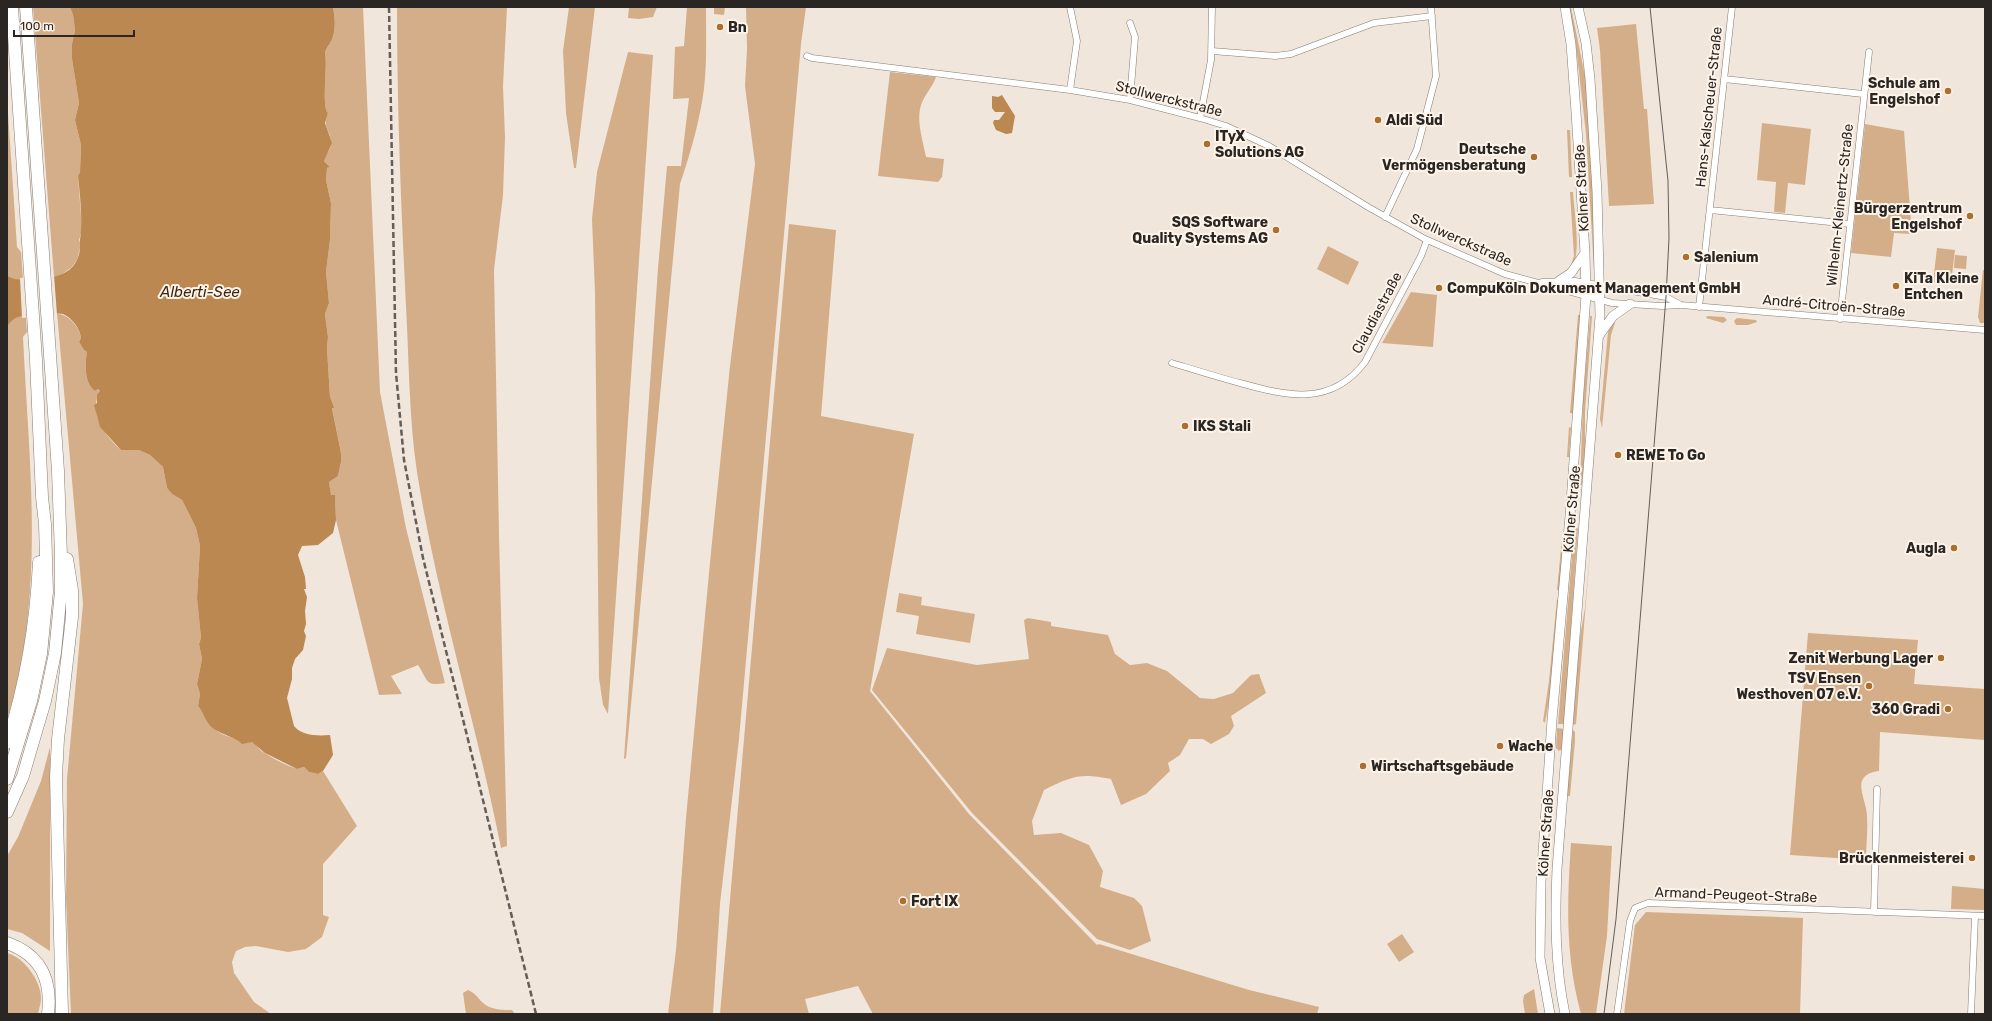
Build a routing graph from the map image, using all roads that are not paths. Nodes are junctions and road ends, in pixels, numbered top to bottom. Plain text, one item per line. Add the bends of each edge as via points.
1 (12, 7) edge
2 (26, 7) edge
3 (1070, 7) edge
4 (1212, 7) edge
5 (1431, 7) edge
6 (1564, 7) edge
7 (1578, 7) edge
8 (1732, 7) edge
9 (1432, 16) junction
10 (1130, 23) dead end
11 (1212, 51) junction
12 (1869, 52) dead end
13 (807, 56) dead end
14 (1724, 79) junction
15 (1070, 90) junction
16 (1864, 94) junction
17 (1130, 100) junction
18 (1200, 118) junction
19 (1710, 210) junction
20 (1385, 217) junction
21 (1850, 224) junction
22 (1427, 240) junction
23 (1585, 253) junction
24 (1559, 280) junction
25 (1537, 282) junction
26 (1586, 283) junction
27 (1601, 286) junction
28 (1586, 296) junction
29 (1601, 300) junction
30 (1630, 304) junction
31 (1681, 305) junction
32 (1699, 307) junction
33 (1840, 319) junction
34 (1985, 330) edge
35 (1599, 335) junction
36 (1172, 363) dead end
37 (42, 497) junction
38 (60, 502) junction
39 (1571, 508) junction
40 (1586, 510) junction
41 (7, 743) edge
42 (7, 779) edge
43 (1877, 789) dead end
44 (7, 812) edge
45 (1874, 912) junction
46 (1975, 916) junction
47 (1985, 916) edge
48 (7, 943) edge
49 (48, 1014) edge
50 (62, 1014) edge
51 (1550, 1014) edge
52 (1565, 1014) edge
53 (1617, 1014) edge
54 (1971, 1014) edge

1 - 37 highway via 34,332
2 - 38 highway
3 - 15 street via 1077,41
4 - 11 street
5 - 9 street
6 - 23 main road, Kölner Straße via 1573,74
7 - 27 main road, Kölner Straße via 1590,79
8 - 14 street, Hans-Kalscheuer-Straße
9 - 11 street via 1374,23 1291,54 1276,56
9 - 20 street via 1436,76 1417,149
10 - 17 street via 1135,37
11 - 18 street
12 - 16 street, Wilhelm-Kleinertz-Straße
13 - 15 street, Stollwerckstraße
14 - 16 street
14 - 19 street, Hans-Kalscheuer-Straße
15 - 17 street, Stollwerckstraße
16 - 21 street, Wilhelm-Kleinertz-Straße
17 - 18 street, Stollwerckstraße
18 - 20 street, Stollwerckstraße via 1226,126 1269,146
19 - 21 street
19 - 32 street, Hans-Kalscheuer-Straße
20 - 22 street, Stollwerckstraße
21 - 33 street, Wilhelm-Kleinertz-Straße
22 - 25 street, Stollwerckstraße via 1505,274
22 - 36 street, Claudiastraße via 1365,362 1352,376 1333,388 1315,394 1284,394
23 - 24 main road via 1574,270
23 - 26 main road, Kölner Straße
24 - 25 street, Stollwerckstraße
24 - 26 street, Stollwerckstraße
25 - 28 street, Stollwerckstraße
26 - 27 street, Stollwerckstraße
26 - 28 main road, Kölner Straße
27 - 29 main road, Kölner Straße
27 - 31 street, André-Citroën-Straße via 1666,297
28 - 29 street, Stollwerckstraße
28 - 39 main road, Kölner Straße
29 - 30 street, André-Citroën-Straße
29 - 35 main road, Kölner Straße
30 - 31 street, André-Citroën-Straße
30 - 35 main road via 1613,316
31 - 32 street, André-Citroën-Straße
32 - 33 street, André-Citroën-Straße
33 - 34 street, André-Citroën-Straße
35 - 40 main road, Kölner Straße
37 - 41 highway via 38,589 32,641 21,698
37 - 42 highway via 47,592 41,654 31,701
38 - 44 highway via 61,591 54,653 34,740 23,776
38 - 50 highway via 72,590 72,617 56,777
39 - 40 main road
39 - 51 main road, Kölner Straße via 1541,882 1540,958
40 - 52 main road, Kölner Straße via 1556,905 1557,963
43 - 45 street
45 - 46 street, Armand-Peugeot-Straße
45 - 53 street, Armand-Peugeot-Straße via 1648,903 1634,908
46 - 47 street, Armand-Peugeot-Straße
46 - 54 street
48 - 49 highway via 35,960 47,980 50,997

